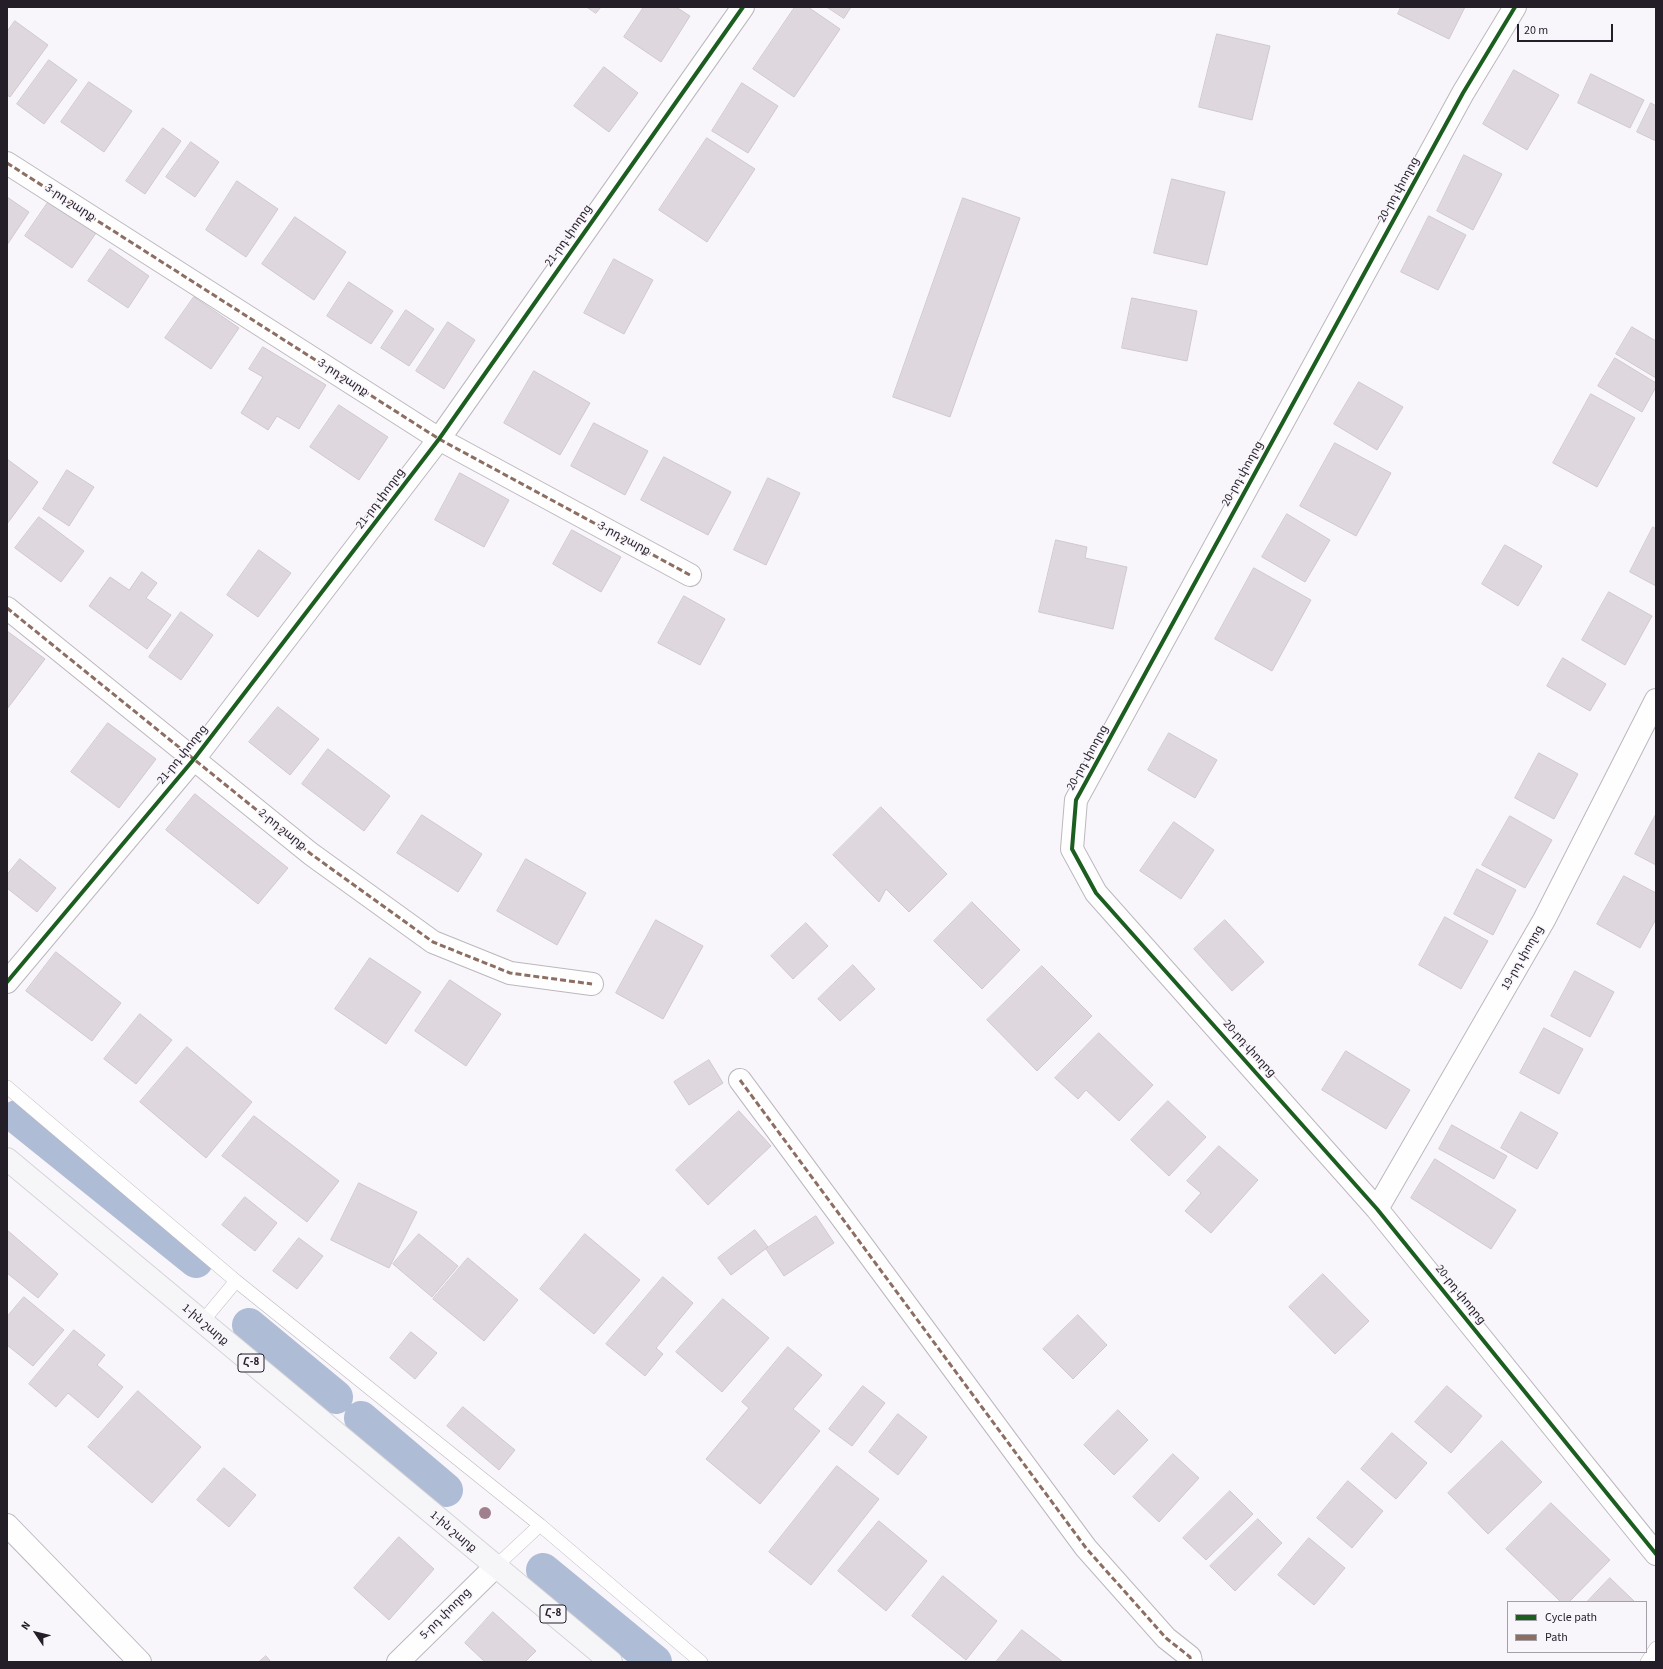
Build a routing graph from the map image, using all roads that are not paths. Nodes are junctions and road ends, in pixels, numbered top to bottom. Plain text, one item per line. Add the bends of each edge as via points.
1 (743, 7) edge
2 (1515, 7) edge
3 (7, 163) edge
4 (439, 439) junction
5 (690, 575) dead end
6 (7, 608) edge
7 (1656, 700) edge
8 (194, 759) junction
9 (7, 982) edge
10 (592, 984) dead end
11 (740, 1080) dead end
12 (7, 1087) edge
13 (7, 1159) edge
14 (1377, 1209) junction
15 (236, 1281) junction
16 (202, 1322) junction
17 (7, 1525) edge
18 (540, 1525) junction
19 (1656, 1554) edge
20 (495, 1567) junction
21 (1656, 1648) edge
22 (140, 1662) edge
23 (398, 1662) edge
24 (610, 1662) edge
25 (701, 1662) edge
26 (1191, 1662) edge
27 (1647, 1662) edge

1 - 4 street, 21-րդ փողոց
2 - 14 street, 20-րդ փողոց via 1463,93 1076,800 1072,849 1096,893
3 - 4 street, 3-րդ շարք
4 - 5 street, 3-րդ շարք
4 - 8 street, 21-րդ փողոց
6 - 8 street, 2-րդ շարք
7 - 14 street, 19-րդ փողոց via 1544,920
8 - 9 street, 21-րդ փողոց
8 - 10 street, 2-րդ շարք via 311,854 433,942 510,973
11 - 26 street via 1086,1548 1166,1638 1190,1657
12 - 15 lane
13 - 16 main road, 1-ին շարք / Հ-8
14 - 19 street, 20-րդ փողոց
15 - 16 lane
15 - 18 lane
16 - 20 main road, 1-ին շարք / Հ-8
17 - 22 street
18 - 20 lane
18 - 25 lane
20 - 23 street, 5-րդ փողոց
20 - 24 main road, Հ-8
21 - 27 lane

